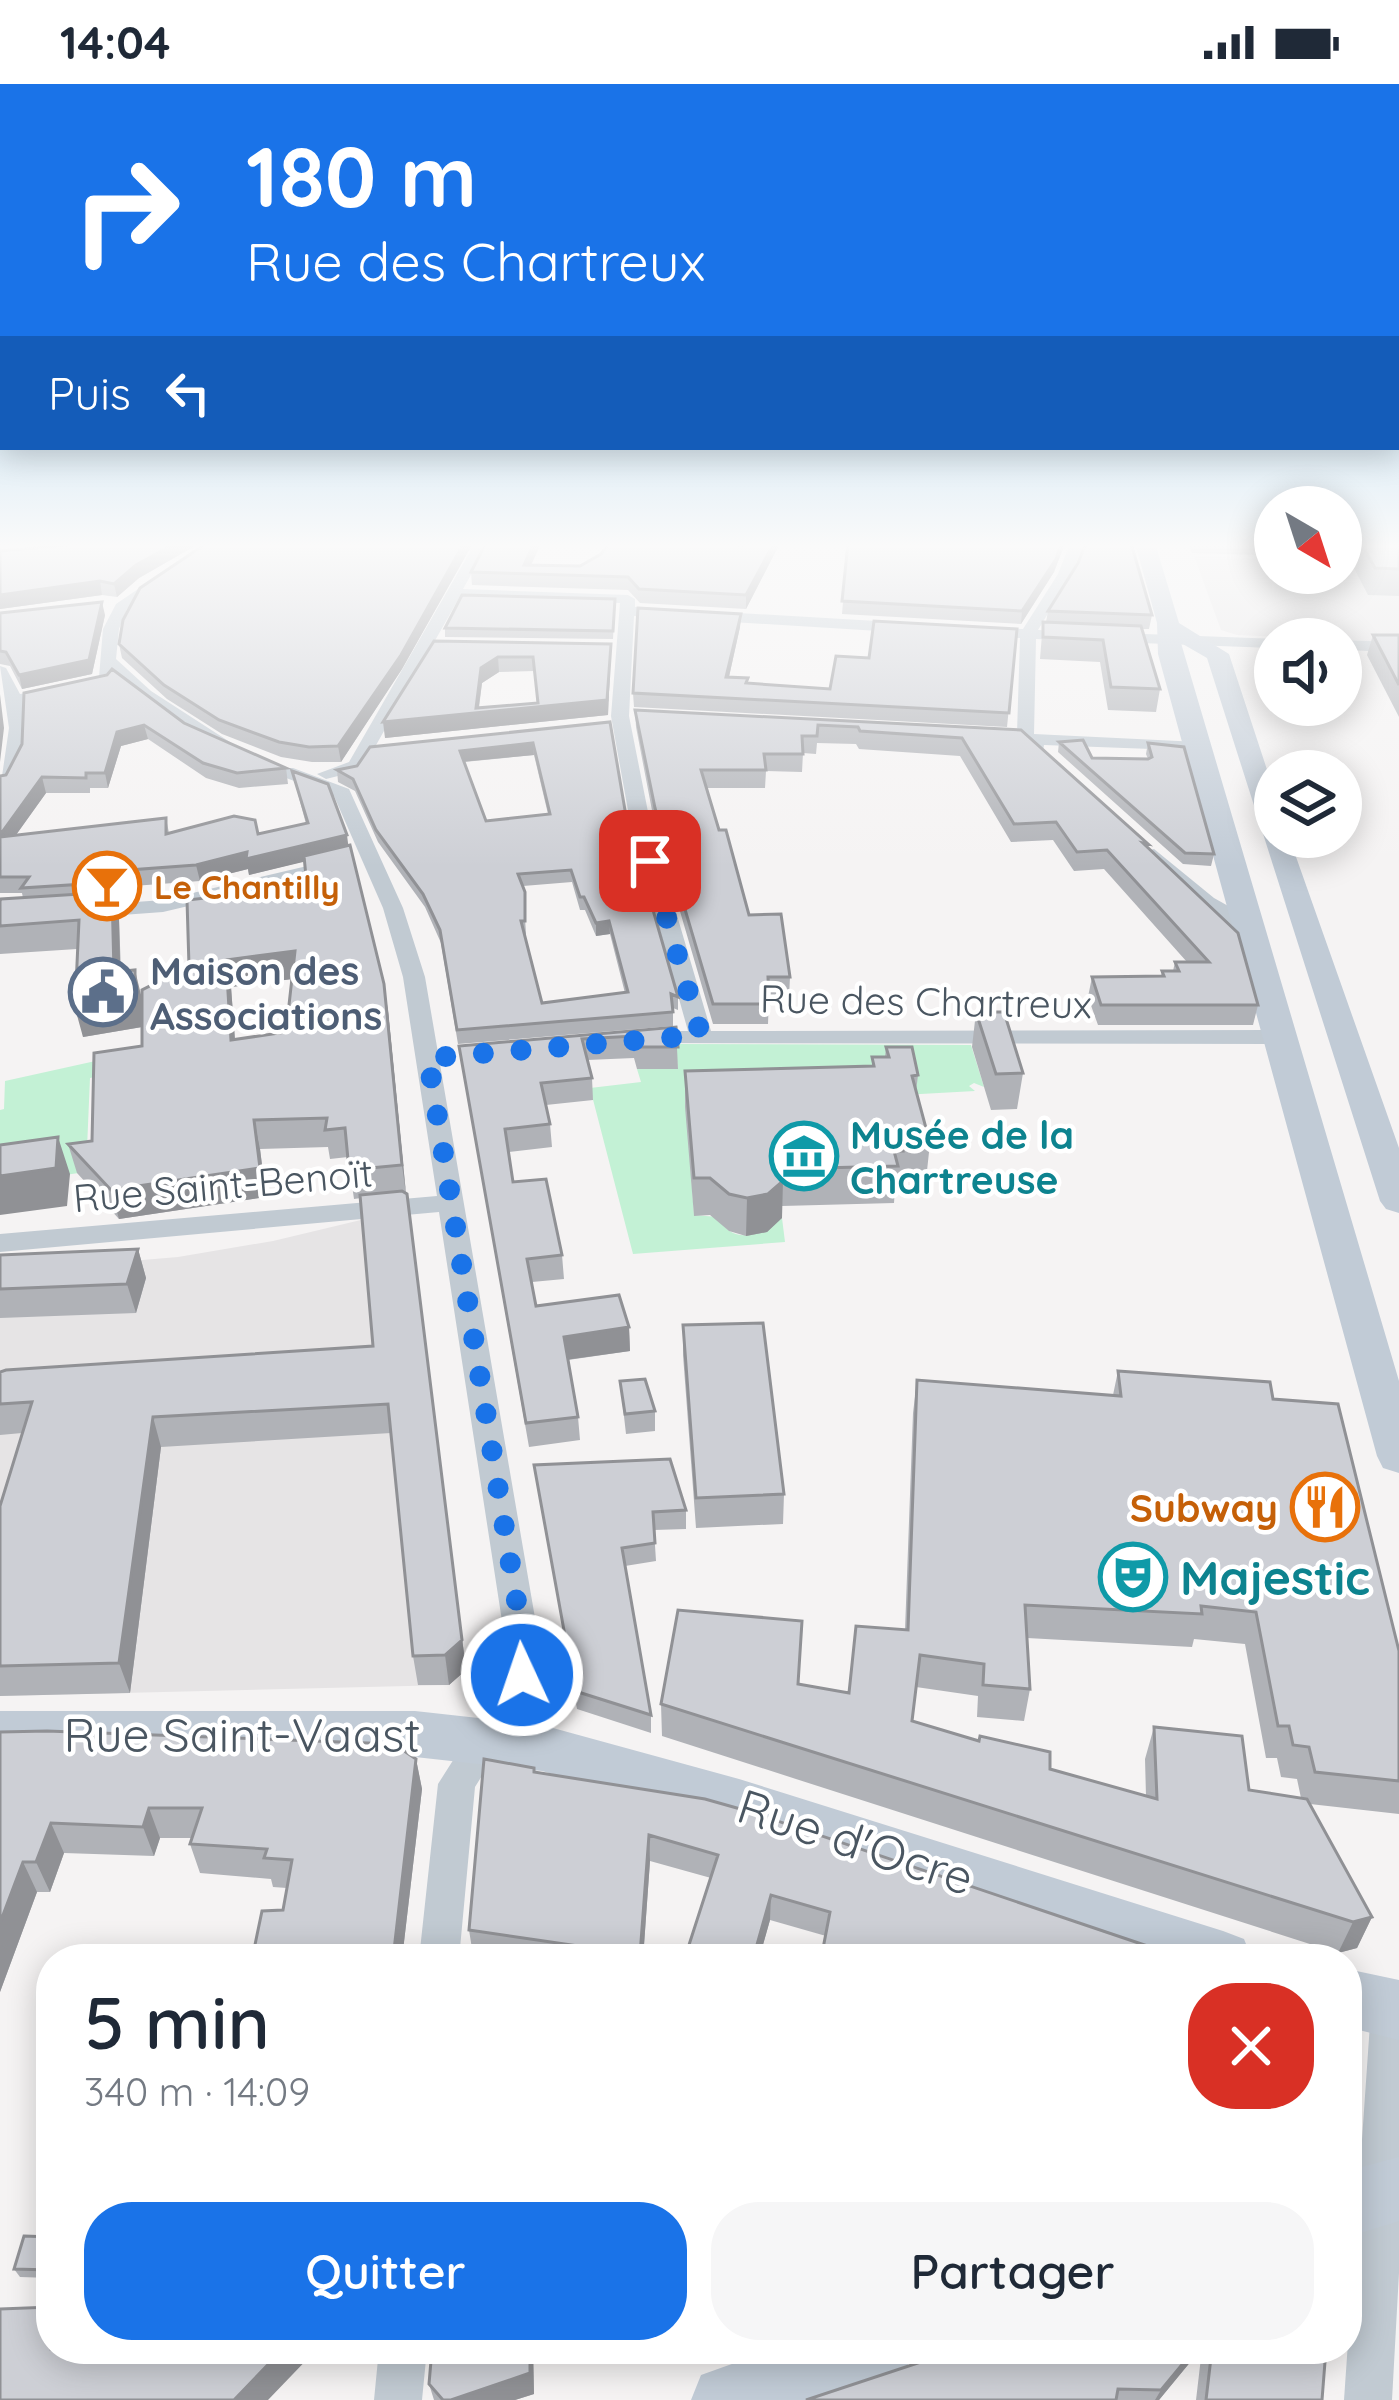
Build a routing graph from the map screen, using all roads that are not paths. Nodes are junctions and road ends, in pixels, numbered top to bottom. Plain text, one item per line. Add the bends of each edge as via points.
1 (110, 651) edge
2 (422, 651) edge
3 (624, 651) edge
4 (1028, 651) edge
5 (1179, 651) edge
6 (1211, 651) edge
7 (110, 662) junction
8 (0, 671) edge
9 (16, 700) junction
10 (973, 736) edge
11 (1026, 739) junction
12 (391, 746) edge
13 (1199, 747) junction
14 (367, 748) junction
15 (246, 758) edge
16 (1050, 760) edge
17 (280, 770) edge
18 (1254, 771) edge
19 (343, 783) junction
20 (0, 784) edge
21 (1133, 835) edge
22 (370, 856) junction
23 (1282, 858) edge
24 (68, 913) edge
25 (1248, 925) junction
26 (701, 1035) junction
27 (1342, 1035) junction
28 (1280, 1037) junction
29 (614, 1041) edge
30 (1399, 1201) edge
31 (452, 1203) junction
32 (0, 1243) edge
33 (1399, 1456) edge
34 (0, 1734) edge
35 (484, 1739) junction
36 (440, 1944) edge
37 (1176, 1944) edge
38 (1379, 2006) edge
39 (1375, 2196) edge
40 (402, 2364) edge
41 (835, 2364) edge
42 (398, 2400) edge
43 (726, 2400) edge
44 (1367, 2400) edge

1 - 7 street
2 - 14 street
3 - 26 street via 620,720 656,889
4 - 11 street
5 - 13 main road
6 - 18 main road
7 - 9 street via 106,679 88,688
7 - 15 street via 145,695
8 - 9 street
9 - 20 street via 10,767
10 - 11 street
11 - 13 street
11 - 16 street
12 - 14 street
13 - 25 main road
14 - 19 street
17 - 19 street
19 - 22 street
21 - 25 street via 1198,895
22 - 24 street via 210,897
22 - 31 street via 441,1057
23 - 27 main road
25 - 28 main road
26 - 28 street, Rue des Chartreux
26 - 29 street, Rue des Chartreux
27 - 28 main road
27 - 30 main road
28 - 33 main road
31 - 32 street, Rue Saint-Benoït
31 - 35 street via 524,1647 516,1692
34 - 35 main road, Rue Saint-Vaast
35 - 36 street via 454,1799
35 - 37 main road, Rue d'Ocre via 606,1762
38 - 39 street
39 - 44 street
40 - 42 street
41 - 43 main road

